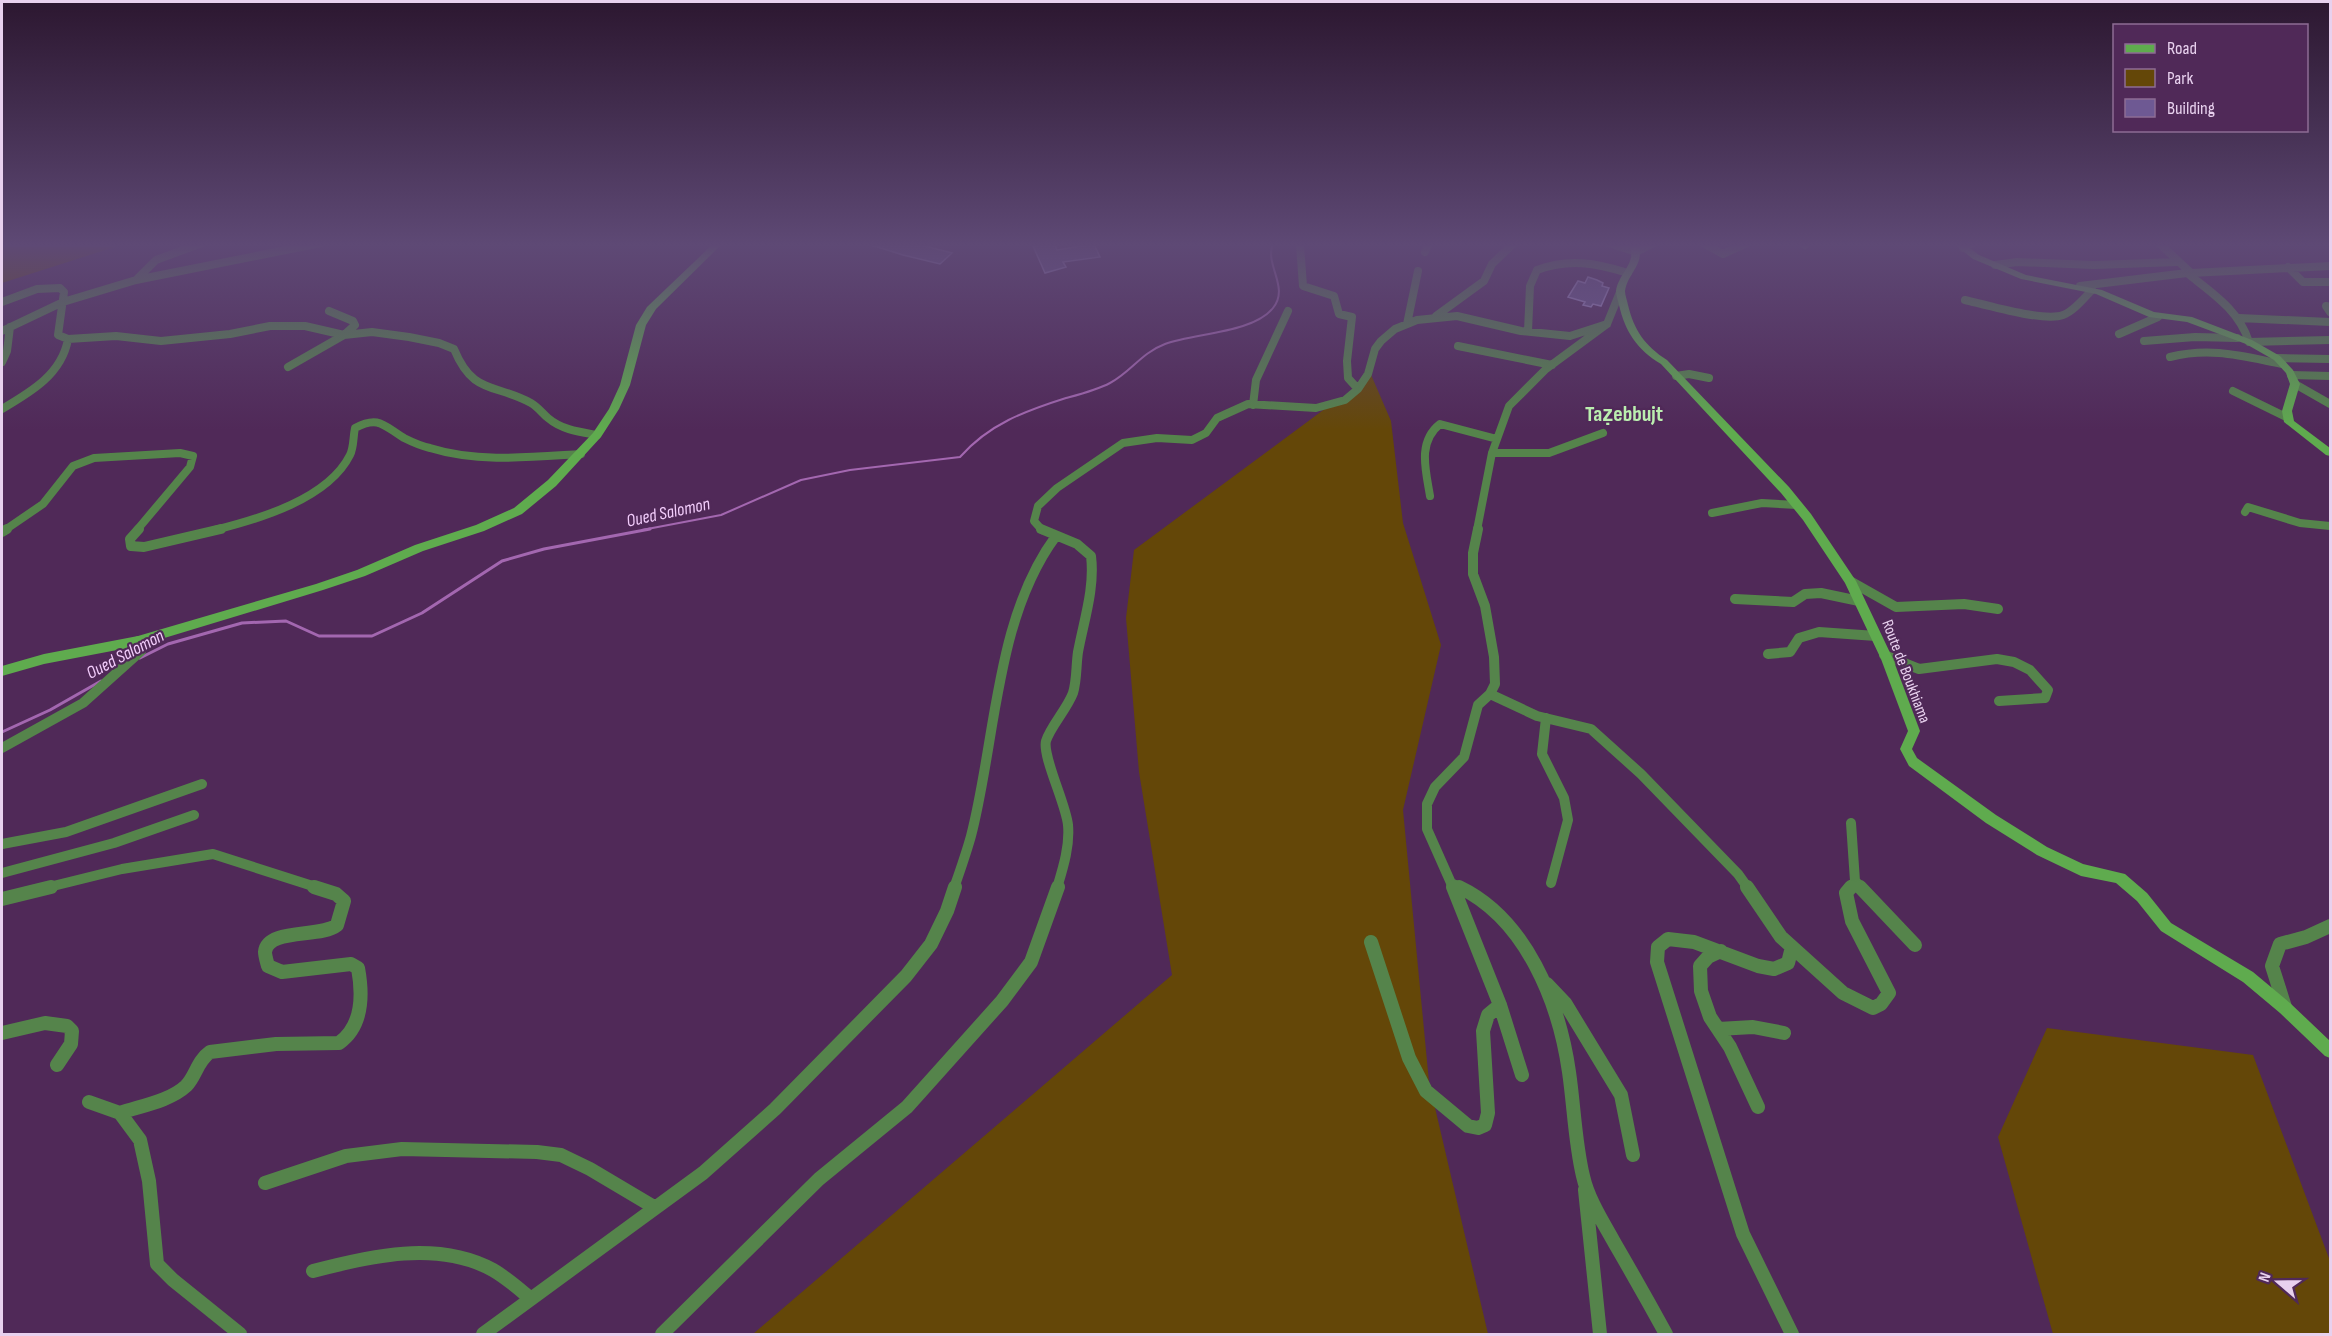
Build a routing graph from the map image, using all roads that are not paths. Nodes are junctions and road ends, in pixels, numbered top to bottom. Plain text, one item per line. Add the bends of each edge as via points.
1 (56, 305) edge
2 (62, 305) edge
3 (654, 305) edge
4 (1337, 305) edge
5 (1411, 305) edge
6 (1451, 305) edge
7 (1529, 305) edge
8 (1615, 305) edge
9 (1623, 305) edge
10 (1992, 305) edge
11 (2074, 305) edge
12 (2128, 305) edge
13 (2225, 305) edge
14 (2331, 307) edge
15 (329, 311) dead end
16 (1288, 311) dead end
17 (2331, 312) edge
18 (1436, 316) junction
19 (2158, 316) junction
20 (2239, 318) junction
21 (2331, 322) edge
22 (1407, 324) junction
23 (1607, 324) junction
24 (6, 329) edge
25 (1528, 331) junction
26 (344, 334) junction
27 (2119, 334) dead end
28 (2237, 338) junction
29 (68, 339) junction
30 (2331, 340) edge
31 (2144, 341) dead end
32 (2249, 342) junction
33 (1458, 346) dead end
34 (2170, 357) dead end
35 (2331, 359) edge
36 (2279, 361) junction
37 (2, 362) edge
38 (1552, 365) junction
39 (288, 367) dead end
40 (1676, 376) junction
41 (2331, 376) edge
42 (1709, 378) dead end
43 (2294, 380) junction
44 (1358, 389) junction
45 (2232, 391) dead end
46 (1253, 405) junction
47 (2329, 405) edge
48 (2, 409) edge
49 (2288, 418) junction
50 (1603, 433) dead end
51 (597, 435) junction
52 (1497, 439) junction
53 (1492, 453) junction
54 (2331, 453) edge
55 (581, 454) junction
56 (1430, 496) dead end
57 (1797, 505) junction
58 (2245, 512) dead end
59 (1712, 513) dead end
60 (2331, 526) edge
61 (2, 532) edge
62 (1056, 536) junction
63 (1851, 581) junction
64 (1735, 599) dead end
65 (1859, 601) junction
66 (1998, 609) dead end
67 (1876, 636) junction
68 (138, 641) junction
69 (1768, 654) dead end
70 (1884, 655) junction
71 (2, 671) edge
72 (1490, 694) junction
73 (1999, 701) dead end
74 (1546, 718) junction
75 (2, 748) edge
76 (202, 784) dead end
77 (194, 815) dead end
78 (1851, 823) dead end
79 (2, 844) edge
80 (2, 873) edge
81 (1855, 881) junction
82 (1551, 883) dead end
83 (1451, 884) junction
84 (2, 899) edge
85 (2331, 926) edge
86 (1371, 942) dead end
87 (1915, 945) dead end
88 (1792, 947) junction
89 (1721, 951) junction
90 (1544, 981) junction
91 (1500, 1005) junction
92 (2285, 1008) junction
93 (1718, 1029) junction
94 (2, 1033) edge
95 (1784, 1033) dead end
96 (2331, 1051) edge
97 (57, 1065) dead end
98 (1522, 1075) dead end
99 (89, 1102) dead end
100 (1758, 1107) dead end
101 (120, 1113) junction
102 (1633, 1155) dead end
103 (1583, 1178) junction
104 (266, 1183) dead end
105 (654, 1207) junction
106 (313, 1271) dead end
107 (530, 1298) junction
108 (240, 1335) edge
109 (483, 1335) edge
110 (662, 1335) edge
111 (1600, 1335) edge
112 (1666, 1335) edge
113 (1792, 1335) edge

1 - 24 street
2 - 29 street via 58,335
3 - 51 street via 641,326 625,385
4 - 44 street via 1339,314 1352,317 1348,378
5 - 22 street
6 - 18 street
7 - 25 street
8 - 23 street
9 - 40 street, Route de Boukhiama via 1638,343
10 - 11 street via 2054,316 2063,315
12 - 19 street
13 - 20 street
14 - 17 street via 2326,306
15 - 26 street via 353,321 355,325
16 - 46 street via 1256,380
18 - 22 street
18 - 25 street via 1456,316
19 - 27 street
19 - 28 street via 2189,319
20 - 21 street
20 - 32 street
22 - 44 street via 1381,340
23 - 25 street via 1570,336
23 - 38 street
24 - 37 street via 7,351
26 - 29 street via 305,326 270,326 161,341 116,336
26 - 39 street
26 - 51 street via 372,332 439,343 454,350 464,370 481,386 521,398 570,430
28 - 31 street
28 - 32 street
29 - 48 street via 66,355 45,379 25,397
30 - 32 street
32 - 36 street
33 - 38 street
34 - 36 street via 2196,351
35 - 36 street
36 - 43 street
38 - 52 street via 1509,406
40 - 42 street
40 - 57 street, Route de Boukhiama
41 - 43 street
43 - 47 street
43 - 49 street
44 - 46 street via 1345,400 1316,408
45 - 49 street
46 - 62 street via 1235,408 1217,418 1206,433 1192,440 1141,439 1123,443 1107,453 1038,506 1034,521
49 - 54 street
50 - 53 street via 1548,453
51 - 55 street
52 - 53 street
52 - 56 street via 1440,424 1433,428 1424,449
53 - 72 street via 1473,553 1473,574 1485,606 1494,657 1495,684
55 - 61 street via 459,454 406,438 382,422 366,421 355,428 350,455 342,467 324,484 288,505 238,525 144,547 131,546 130,539 190,467 193,456 180,453 94,458 73,466 43,504
55 - 68 street via 518,511 480,528 319,587
57 - 59 street via 1762,503
57 - 63 street, Route de Boukhiama
58 - 60 street via 2248,507 2300,523
62 - 105 street via 1041,556 1005,656 971,836 947,911 931,944 906,976 775,1109 704,1173
62 - 110 street via 1077,544 1090,556 1093,574 1074,690 1046,741 1046,758 1068,825 1065,861 1030,962 1002,1001 907,1107 819,1179
63 - 65 street, Route de Boukhiama
63 - 66 street via 1896,607 1964,604
64 - 65 street via 1793,602 1805,594 1821,593
65 - 67 street, Route de Boukhiama
67 - 69 street via 1819,632 1799,639 1790,652
67 - 70 street, Route de Boukhiama
68 - 71 street
68 - 75 street via 141,651 83,703
70 - 73 street via 1919,669 1997,659 2014,662 2030,670 2048,690 2046,698
70 - 92 street, Route de Boukhiama via 1914,731 1906,749 1913,762 1991,819 2042,850 2081,870 2121,878 2166,927 2248,977
72 - 74 street
72 - 83 street via 1478,705 1464,757 1435,787 1427,804 1427,829
74 - 82 street via 1542,754 1564,798 1568,820
74 - 88 street via 1591,729 1641,774 1738,874
76 - 79 street via 66,832
77 - 80 street via 114,843
78 - 81 street
81 - 87 street
81 - 88 street via 1846,892 1852,921 1889,993 1881,1004 1873,1008 1843,993
83 - 90 street via 1478,896 1496,910
83 - 91 street
84 - 101 street via 122,869 213,854 336,894 344,901 342,917 335,927 321,933 270,940 264,957 268,966 282,972 351,964 358,968 358,1018 348,1038 339,1043 276,1044 210,1052 203,1056 180,1092
85 - 92 street via 2280,944 2272,966
86 - 91 street via 1409,1058 1426,1091 1468,1126 1485,1125 1488,1113 1483,1031 1488,1016
88 - 89 street via 1788,963 1774,969
89 - 93 street via 1700,966 1701,991
89 - 113 street via 1668,939 1658,946 1657,962 1743,1234
90 - 102 street via 1564,1003 1621,1095
90 - 103 street via 1569,1069
91 - 98 street
92 - 96 street, Route de Boukhiama
93 - 95 street via 1753,1027
93 - 100 street
94 - 97 street via 49,1023 67,1027 73,1038
99 - 101 street
101 - 108 street via 140,1140 149,1181 157,1264
103 - 111 street
103 - 112 street
104 - 105 street via 346,1156 402,1149 537,1152 561,1155
105 - 107 street
106 - 107 street via 366,1257 399,1253 441,1255 490,1268
107 - 109 street

